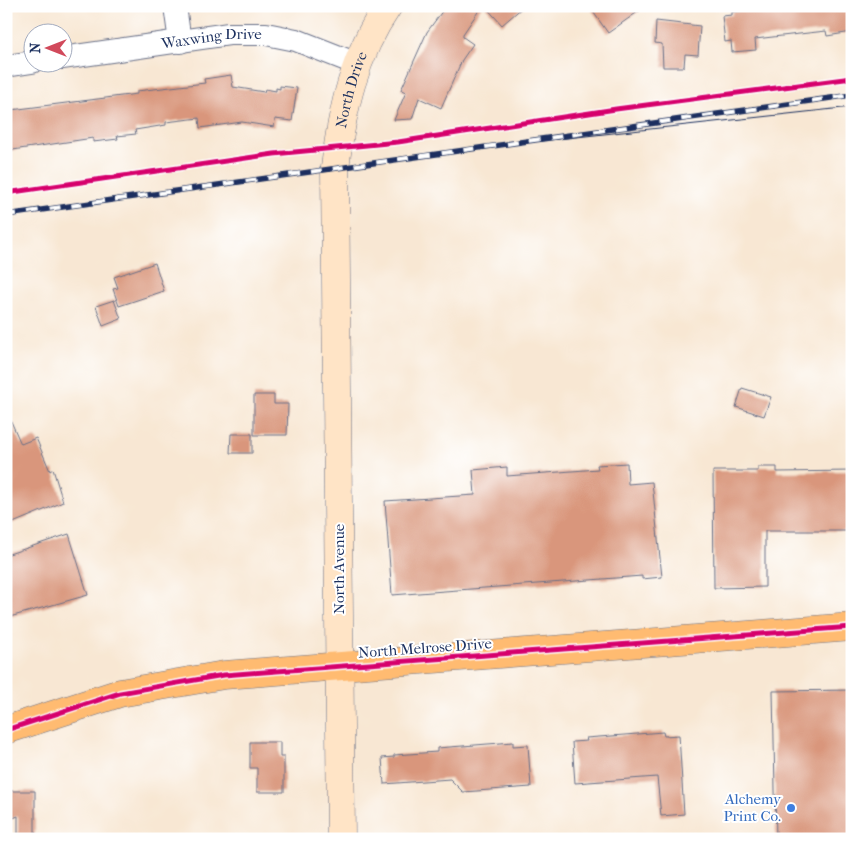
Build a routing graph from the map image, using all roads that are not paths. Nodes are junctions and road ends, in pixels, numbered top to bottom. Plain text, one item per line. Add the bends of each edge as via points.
1 (174, 6) edge
2 (388, 6) edge
3 (180, 42) junction
4 (72, 57) edge
5 (22, 64) edge
6 (357, 64) junction
7 (6, 66) edge
8 (338, 299) joint
9 (852, 627) edge
10 (340, 667) junction
11 (6, 730) edge
12 (341, 839) edge

1 - 3 street
2 - 6 main road, North Drive
3 - 4 street, Waxwing Drive
3 - 6 street, Waxwing Drive via 229,34 266,34 296,40
5 - 7 street
6 - 8 main road, North Drive via 341,117 335,168
8 - 10 main road, North Avenue
9 - 10 main road, North Melrose Drive
10 - 11 main road, North Melrose Drive via 224,675 120,693
10 - 12 main road, North Avenue

